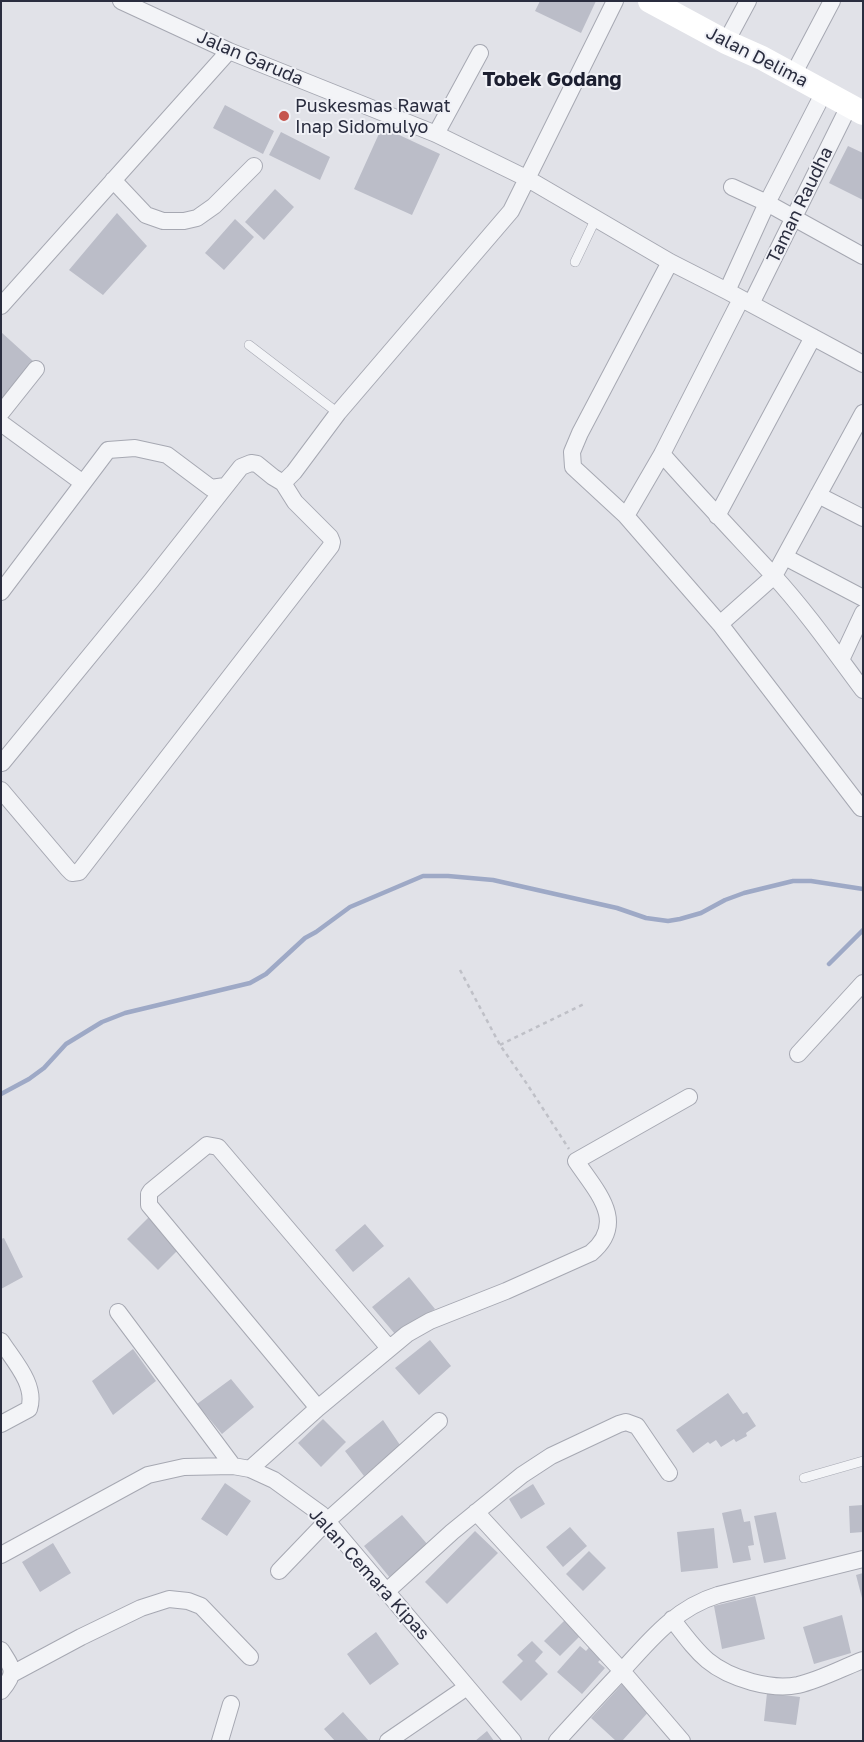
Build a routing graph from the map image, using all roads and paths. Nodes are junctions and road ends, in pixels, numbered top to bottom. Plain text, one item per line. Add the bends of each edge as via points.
1 (121, 1) edge
2 (615, 1) edge
3 (650, 1) edge
4 (748, 1) edge
5 (832, 1) edge
6 (726, 42) junction
7 (229, 50) junction
8 (480, 53) dead end
9 (793, 76) junction
10 (824, 92) junction
11 (856, 110) edge
12 (436, 134) junction
13 (254, 166) dead end
14 (528, 178) junction
15 (113, 180) junction
16 (732, 187) dead end
17 (767, 203) junction
18 (596, 218) junction
19 (793, 218) junction
20 (863, 256) edge
21 (575, 262) dead end
22 (670, 262) junction
23 (740, 298) junction
24 (1, 306) edge
25 (813, 337) junction
26 (249, 346) dead end
27 (863, 364) edge
28 (36, 369) dead end
29 (1, 413) edge
30 (338, 413) junction
31 (862, 417) edge
32 (1, 423) edge
33 (662, 454) junction
34 (83, 483) junction
35 (283, 483) junction
36 (225, 486) junction
37 (818, 495) junction
38 (626, 516) junction
39 (716, 516) junction
40 (863, 518) edge
41 (785, 557) junction
42 (774, 576) junction
43 (1, 592) edge
44 (863, 598) edge
45 (863, 613) edge
46 (720, 624) junction
47 (841, 660) junction
48 (863, 690) edge
49 (2, 764) edge
50 (1, 790) edge
51 (862, 808) dead end
52 (460, 970) dead end
53 (863, 983) edge
54 (584, 1004) dead end
55 (500, 1045) junction
56 (798, 1054) dead end
57 (689, 1097) dead end
58 (576, 1161) junction
59 (118, 1312) dead end
60 (1, 1341) edge
61 (389, 1348) junction
62 (318, 1408) junction
63 (439, 1421) dead end
64 (1, 1424) edge
65 (863, 1461) edge
66 (233, 1466) junction
67 (250, 1469) junction
68 (669, 1473) dead end
69 (804, 1478) dead end
70 (476, 1512) junction
71 (326, 1521) junction
72 (1, 1555) edge
73 (863, 1559) edge
74 (279, 1571) dead end
75 (386, 1591) junction
76 (672, 1619) junction
77 (1, 1650) edge
78 (250, 1657) dead end
79 (863, 1660) edge
80 (622, 1671) junction
81 (12, 1674) junction
82 (467, 1687) junction
83 (1, 1691) edge
84 (230, 1704) dead end
85 (220, 1741) edge
86 (388, 1741) edge
87 (513, 1741) edge
88 (557, 1741) edge
89 (682, 1741) edge

1 - 7 street, Jalan Garuda
2 - 14 street
3 - 6 main road, Jalan Delima
4 - 6 street
5 - 9 street
6 - 9 main road, Jalan Delima
7 - 12 street, Jalan Garuda
7 - 15 street
8 - 12 street
9 - 10 main road, Jalan Delima
10 - 11 main road, Jalan Delima
10 - 17 street
11 - 19 street, Taman Raudha
12 - 14 street, Jalan Garuda
13 - 15 street via 214,206 197,218 184,221 163,221 146,215
14 - 18 street, Jalan Garuda
14 - 30 street via 511,211
15 - 24 street
16 - 17 street
17 - 19 street
17 - 23 street
18 - 21 lane
18 - 22 street, Jalan Garuda
19 - 20 street
19 - 23 street, Taman Raudha
22 - 23 street, Jalan Garuda
22 - 38 street via 572,452 573,467 577,472
23 - 25 street, Jalan Garuda
23 - 33 street
25 - 27 street, Jalan Garuda
25 - 39 street
26 - 30 lane
28 - 29 street
30 - 35 street
31 - 37 street
32 - 34 street
33 - 38 street
33 - 39 street
34 - 36 street via 108,450 135,448 167,455 211,488
34 - 43 street
35 - 36 street via 251,463 241,467
35 - 50 street via 295,502 330,537 331,546 79,872 72,873 68,869
36 - 49 street
37 - 40 street
37 - 41 street
38 - 46 street
39 - 42 street
41 - 42 street
41 - 44 street
42 - 46 street
42 - 47 street
45 - 47 street
46 - 51 street
47 - 48 street
52 - 55 path
53 - 56 street
54 - 55 path
55 - 58 path
57 - 58 street
58 - 61 street via 602,1200 608,1217 607,1234 601,1244 591,1253 430,1321
59 - 66 street
60 - 64 street via 28,1383 32,1400 29,1408
61 - 62 street
61 - 62 street via 218,1148 207,1145 151,1190 150,1204
62 - 67 street
63 - 71 street
65 - 69 lane
66 - 67 street, Jalan Cemara Kipas
66 - 72 street, Jalan Cemara Kipas via 184,1467 148,1475
67 - 71 street, Jalan Cemara Kipas via 274,1480
68 - 70 street via 640,1429 626,1422 543,1461
70 - 75 street
70 - 80 street
71 - 74 street
71 - 75 street, Jalan Cemara Kipas
73 - 76 street via 703,1599
75 - 82 street, Jalan Cemara Kipas
76 - 79 street via 713,1666 760,1684 798,1685
76 - 80 street
77 - 81 street
78 - 81 street via 201,1606 169,1599 141,1608
80 - 88 street
80 - 89 street
81 - 83 street
82 - 86 street
82 - 87 street, Jalan Cemara Kipas
84 - 85 street

